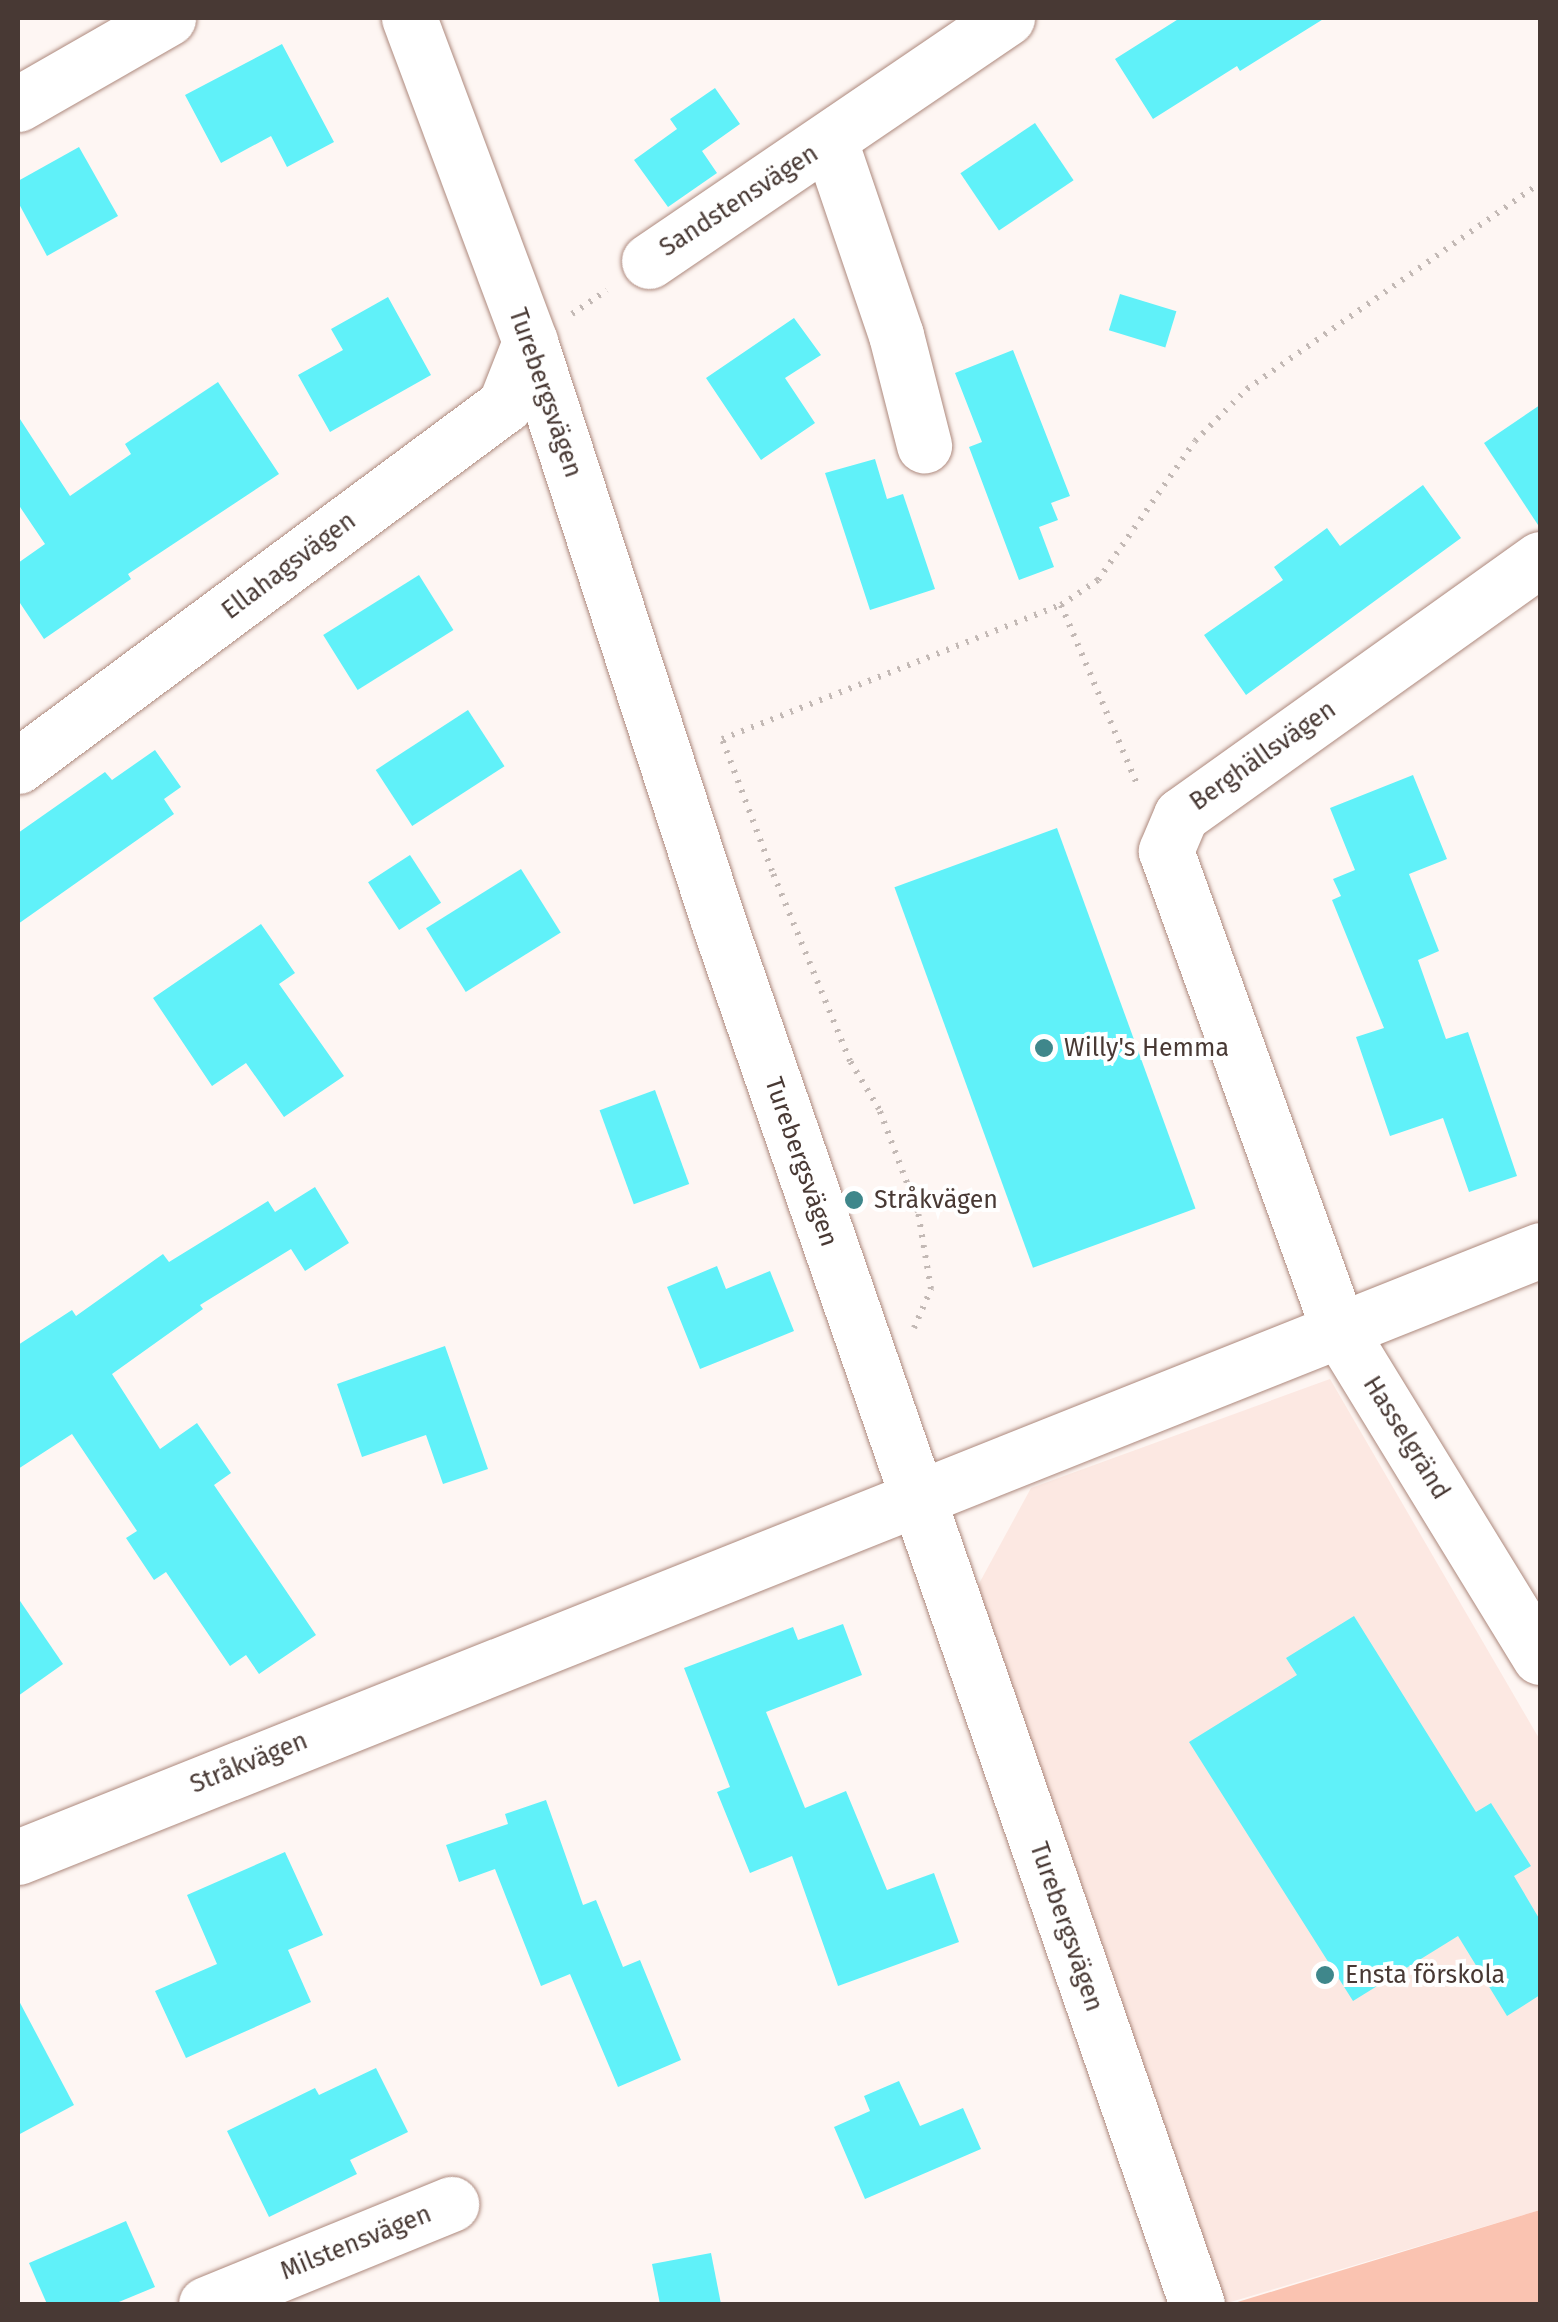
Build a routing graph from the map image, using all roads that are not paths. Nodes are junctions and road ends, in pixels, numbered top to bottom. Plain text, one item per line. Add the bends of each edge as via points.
1 (168, 18) edge
2 (409, 18) edge
3 (1007, 18) edge
4 (18, 104) edge
5 (830, 141) junction
6 (649, 261) road end
7 (530, 342) junction
8 (924, 445) dead end
9 (1540, 560) edge
10 (18, 766) edge
11 (1294, 1208) joint
12 (1540, 1250) edge
13 (1338, 1328) junction
14 (918, 1499) junction
15 (1540, 1656) edge
16 (18, 1857) edge
17 (450, 2204) dead end
18 (206, 2304) edge
19 (1197, 2304) edge

1 - 4 street
2 - 7 street, Turebergsvägen
3 - 5 street, Sandstensvägen
5 - 6 street, Sandstensvägen
5 - 8 street, Sandstensvägen via 896,335
7 - 10 street, Ellahagsvägen via 505,405
7 - 14 street, Turebergsvägen via 718,922
9 - 11 street, Berghällsvägen via 1181,815 1166,851
11 - 13 street, Hasselgränd
12 - 13 street, Stråkvägen
13 - 14 street, Stråkvägen
13 - 15 street, Hasselgränd
14 - 16 street, Stråkvägen
14 - 19 street, Turebergsvägen
17 - 18 street, Milstensvägen

